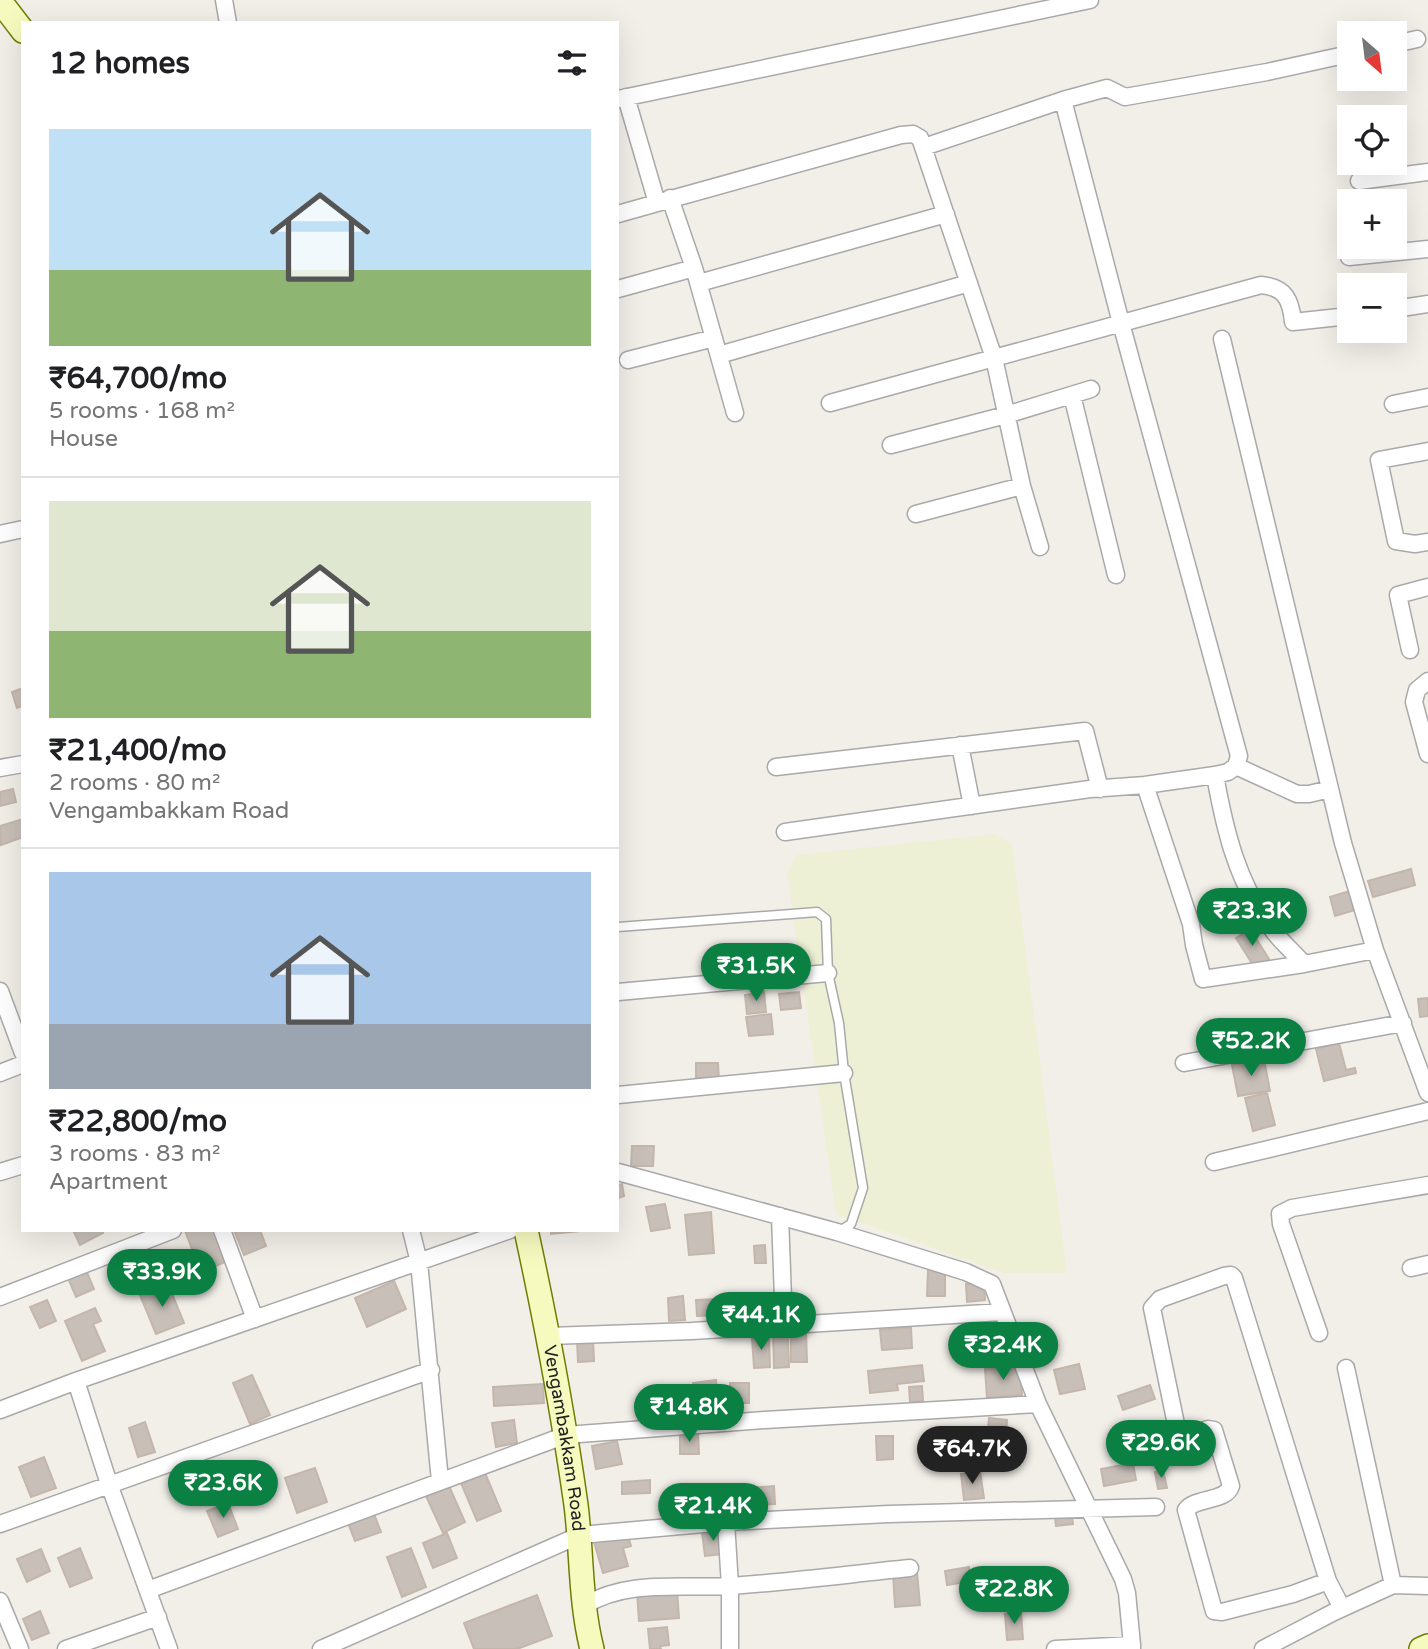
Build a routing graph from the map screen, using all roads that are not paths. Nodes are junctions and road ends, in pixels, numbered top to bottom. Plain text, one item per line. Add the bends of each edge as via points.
1 (224, 0) edge
2 (1085, 1) edge
3 (0, 2) edge
4 (228, 21) edge
5 (21, 28) edge
6 (1417, 39) dead end
7 (1407, 41) edge
8 (1337, 57) edge
9 (622, 98) edge
10 (1063, 100) junction
11 (924, 147) junction
12 (1428, 172) edge
13 (1359, 181) dead end
14 (664, 201) junction
15 (619, 214) edge
16 (946, 214) junction
17 (1428, 249) edge
18 (1407, 251) edge
19 (697, 276) junction
20 (969, 283) junction
21 (619, 289) edge
22 (1428, 304) edge
23 (1407, 307) edge
24 (1337, 317) edge
25 (1121, 323) junction
26 (714, 338) junction
27 (1222, 338) dead end
28 (719, 355) junction
29 (993, 358) junction
30 (628, 360) dead end
31 (1091, 389) dead end
32 (1072, 395) junction
33 (1428, 397) edge
34 (830, 403) dead end
35 (1392, 404) dead end
36 (735, 413) dead end
37 (1006, 415) junction
38 (891, 445) dead end
39 (1428, 451) edge
40 (1022, 486) junction
41 (916, 514) dead end
42 (21, 529) edge
43 (0, 534) edge
44 (1428, 541) edge
45 (1040, 547) dead end
46 (1115, 575) dead end
47 (1428, 587) edge
48 (1410, 650) dead end
49 (1428, 681) edge
50 (960, 745) junction
51 (1428, 754) edge
52 (1236, 766) junction
53 (21, 767) edge
54 (776, 767) dead end
55 (0, 768) edge
56 (1215, 775) junction
57 (1145, 785) junction
58 (1100, 789) junction
59 (1330, 789) junction
60 (972, 806) junction
61 (785, 832) dead end
62 (619, 927) edge
63 (1374, 950) junction
64 (1304, 964) junction
65 (828, 974) junction
66 (0, 991) edge
67 (619, 992) edge
68 (1403, 1023) junction
69 (21, 1048) edge
70 (1184, 1063) dead end
71 (21, 1064) edge
72 (0, 1073) edge
73 (844, 1073) junction
74 (1425, 1073) edge
75 (1428, 1093) edge
76 (619, 1095) edge
77 (1428, 1111) edge
78 (1213, 1162) dead end
79 (21, 1166) edge
80 (0, 1172) edge
81 (619, 1172) edge
82 (1428, 1185) edge
83 (780, 1216) junction
84 (168, 1232) edge
85 (223, 1232) edge
86 (412, 1232) edge
87 (504, 1232) edge
88 (526, 1232) edge
89 (837, 1232) junction
90 (419, 1262) junction
91 (1428, 1264) edge
92 (1411, 1268) dead end
93 (0, 1297) edge
94 (1002, 1312) junction
95 (255, 1319) junction
96 (784, 1326) junction
97 (1319, 1333) dead end
98 (549, 1336) junction
99 (1346, 1368) dead end
100 (431, 1370) junction
101 (76, 1381) junction
102 (1038, 1404) junction
103 (0, 1410) edge
104 (566, 1435) junction
105 (440, 1481) junction
106 (109, 1485) junction
107 (1156, 1507) dead end
108 (1090, 1509) junction
109 (726, 1522) junction
110 (0, 1524) edge
111 (580, 1535) junction
112 (910, 1568) dead end
113 (1328, 1581) junction
114 (1393, 1585) junction
115 (730, 1586) junction
116 (1428, 1586) edge
117 (1312, 1588) junction
118 (148, 1590) junction
119 (0, 1601) edge
120 (584, 1606) junction
121 (1342, 1608) junction
122 (1327, 1616) junction
123 (158, 1617) junction
124 (1428, 1646) edge
125 (1132, 1647) edge
126 (20, 1649) edge
127 (66, 1649) edge
128 (169, 1649) edge
129 (321, 1649) edge
130 (592, 1649) edge
131 (730, 1649) edge
132 (1055, 1649) edge
133 (1263, 1649) edge
134 (1421, 1649) edge

1 - 4 street
2 - 9 street
3 - 5 main road
6 - 7 street
8 - 10 street via 1125,97 1107,88
9 - 14 street
10 - 11 street
10 - 25 street
11 - 14 street via 913,134 901,135
11 - 16 street
12 - 13 street
14 - 15 street
14 - 19 street
16 - 19 street
16 - 20 street
17 - 18 street
19 - 21 street
19 - 26 street
20 - 28 street
20 - 29 street
22 - 23 street
24 - 25 street via 1293,322 1292,308 1283,293 1276,286 1261,285
25 - 29 street
25 - 52 street via 1238,745
26 - 28 street
26 - 30 street
27 - 59 street
28 - 36 street
29 - 34 street
29 - 37 street
31 - 32 street
32 - 37 street
32 - 46 street
33 - 35 street
37 - 38 street
37 - 40 street
39 - 44 street via 1379,460 1396,541
40 - 41 street
40 - 45 street
42 - 43 street
47 - 48 street via 1398,595
49 - 51 street via 1414,702
50 - 54 street
50 - 58 street via 1085,731
50 - 60 street
52 - 56 street
52 - 59 street via 1297,794
53 - 55 street
56 - 57 street
56 - 64 street via 1225,831 1249,892 1275,933
57 - 58 street
57 - 64 street via 1191,924 1202,979
58 - 60 street
59 - 63 street
60 - 61 street
62 - 65 lane via 817,912 826,919
63 - 64 street
63 - 68 street
65 - 67 street
65 - 73 lane
66 - 69 street
68 - 70 street
68 - 74 street
71 - 72 street
73 - 76 street
73 - 89 lane via 863,1188 851,1224
74 - 75 street
77 - 78 street
79 - 80 street
81 - 83 street
82 - 97 street via 1292,1208 1280,1214
83 - 89 street
83 - 96 street
84 - 93 street
85 - 95 street
86 - 90 street
87 - 90 street
88 - 98 main road, Vengambakkam Road
89 - 94 street via 978,1276 992,1284
90 - 95 street
90 - 100 street
91 - 92 street
94 - 96 street
94 - 102 street
95 - 101 street
96 - 98 street
98 - 104 main road, Vengambakkam Road
99 - 114 street
100 - 105 street
100 - 106 street
101 - 103 street
101 - 106 street
102 - 104 street
102 - 108 street
104 - 105 street
104 - 111 main road, Vengambakkam Road
105 - 118 street
106 - 110 street
106 - 118 street
107 - 108 street
108 - 109 street
108 - 125 street via 1127,1593
109 - 111 street
109 - 115 street
111 - 120 main road, Vengambakkam Road
111 - 129 street
112 - 115 street
113 - 117 street
113 - 117 street via 1234,1278 1224,1276 1160,1299 1152,1308 1177,1429 1184,1436 1214,1430 1231,1486 1226,1493 1186,1510 1214,1611
113 - 121 street
114 - 116 street
114 - 121 street
115 - 120 street via 622,1591
115 - 131 street
117 - 122 street
118 - 123 street
119 - 126 street
120 - 130 main road, Vengambakkam Road
121 - 122 street
122 - 133 street
123 - 127 street
123 - 128 street
124 - 134 main road
125 - 132 street

